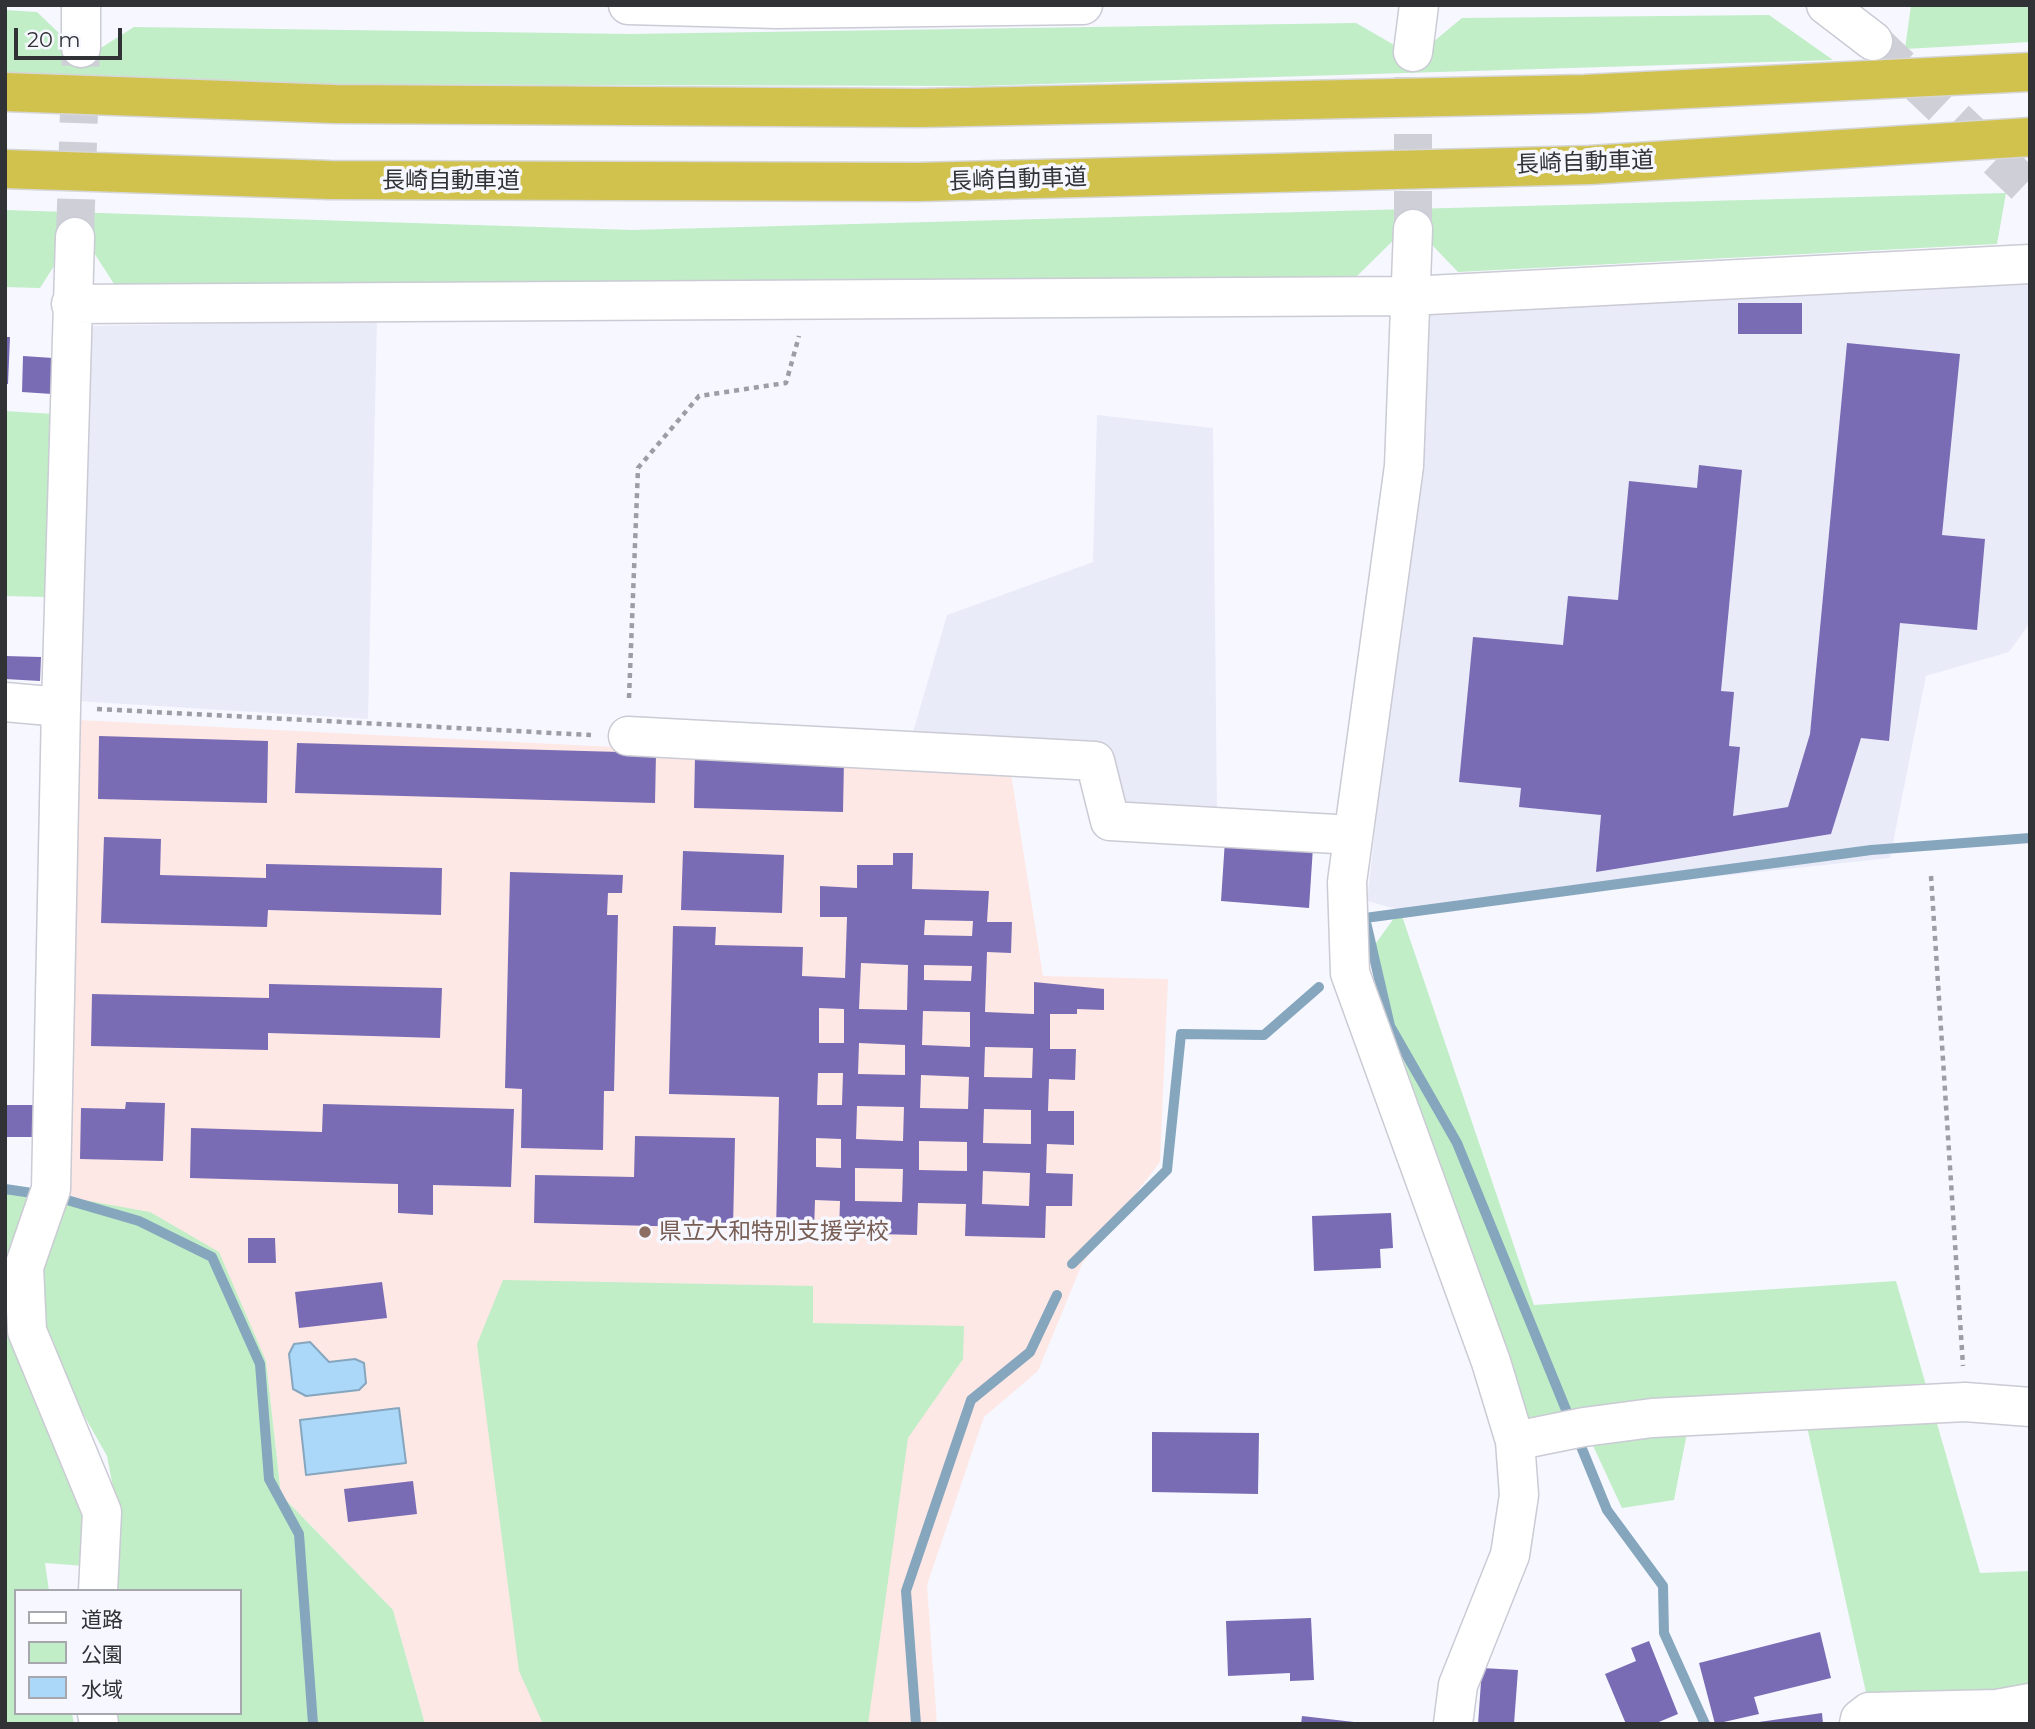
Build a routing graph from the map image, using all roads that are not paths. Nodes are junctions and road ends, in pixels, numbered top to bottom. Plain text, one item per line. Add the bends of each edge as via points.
1 (81, 5) edge
2 (628, 5) edge
3 (1083, 5) edge
4 (1419, 5) edge
5 (1826, 5) edge
6 (1873, 41) tunnel mouth
7 (81, 48) tunnel mouth
8 (1413, 52) tunnel mouth
9 (2030, 72) edge
10 (5, 92) edge
11 (2030, 137) edge
12 (5, 169) edge
13 (1413, 229) tunnel mouth
14 (75, 237) tunnel mouth
15 (2030, 264) edge
16 (1409, 296) junction
17 (71, 304) junction
18 (5, 702) edge
19 (61, 707) junction
20 (628, 736) road end
21 (1353, 835) junction
22 (2030, 1407) edge
23 (1515, 1441) junction
24 (98, 1589) edge
25 (2030, 1703) edge
26 (1453, 1724) edge
27 (1859, 1724) edge

1 - 7 street
2 - 3 street via 778,9
4 - 8 street
5 - 6 street
9 - 10 highway via 1585,94 920,108 335,104
11 - 12 highway, 長崎自動車道 via 1590,164 918,182 330,180
13 - 16 street
14 - 17 street
15 - 16 street
16 - 17 street
16 - 21 street via 1404,466
17 - 19 street
18 - 19 street
19 - 24 street via 51,1189 24,1267 27,1331 102,1512
20 - 21 street via 1095,761 1110,821
21 - 23 street via 1347,882 1350,973
22 - 23 street via 1965,1402 1652,1418
23 - 26 street via 1519,1495 1510,1555 1458,1685
25 - 27 street via 1997,1709 1870,1712

